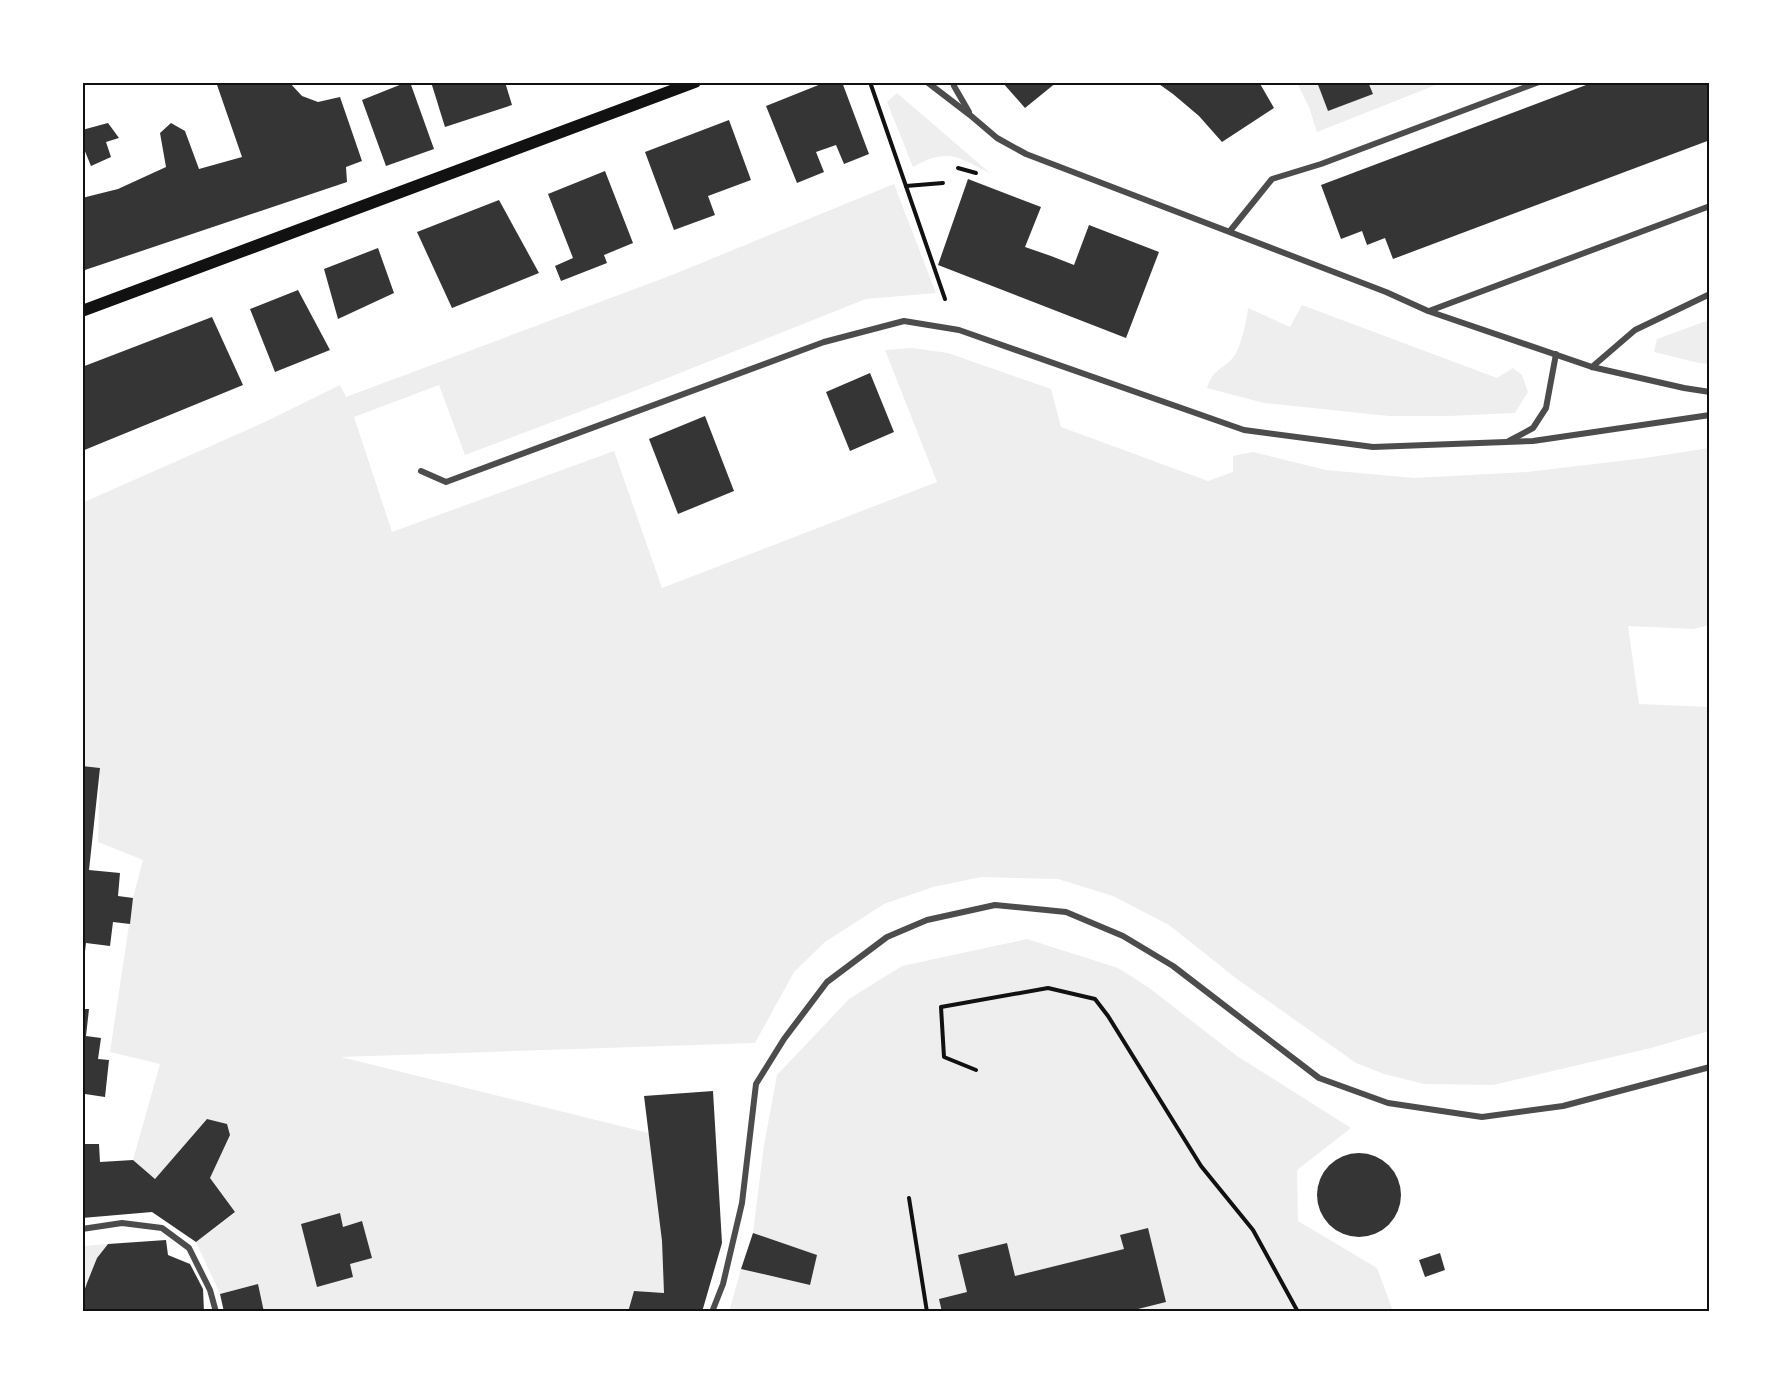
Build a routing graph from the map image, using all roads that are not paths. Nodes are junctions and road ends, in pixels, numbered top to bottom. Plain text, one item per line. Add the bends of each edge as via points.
1 (695, 82) edge
2 (927, 82) edge
3 (953, 82) edge
4 (1539, 82) edge
5 (970, 115) junction
6 (1710, 206) edge
7 (1230, 231) junction
8 (1710, 294) edge
9 (82, 311) edge
10 (1428, 311) junction
11 (1556, 354) junction
12 (1592, 367) junction
13 (1710, 392) edge
14 (1710, 415) edge
15 (1506, 443) junction
16 (421, 471) dead end
17 (1710, 1067) edge
18 (82, 1229) edge
19 (216, 1311) edge
20 (712, 1311) edge

1 - 9 main road
2 - 5 street
3 - 5 street
4 - 7 street via 1272,179
5 - 7 street via 997,138 1026,154
6 - 10 street
7 - 10 street
8 - 12 street via 1635,330
10 - 11 street
11 - 12 street
11 - 15 street via 1546,408 1533,428
12 - 13 street
14 - 15 street
15 - 16 street via 1373,447 1244,430 959,330 904,321 824,342 446,482
17 - 20 street via 1563,1106 1482,1117 1388,1103 1320,1078 1173,966 1123,936 1066,912 995,905 927,920 887,937 827,982 756,1084 742,1203 723,1284
18 - 19 street via 122,1223 162,1228 189,1248

